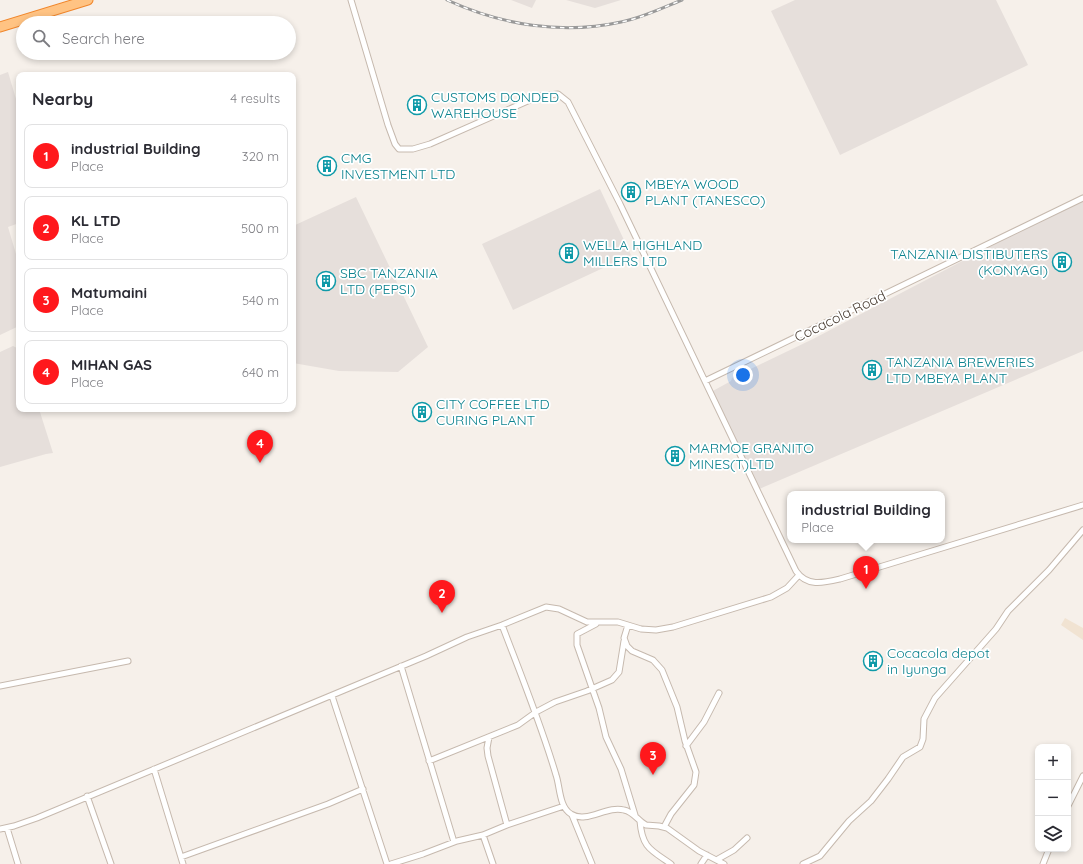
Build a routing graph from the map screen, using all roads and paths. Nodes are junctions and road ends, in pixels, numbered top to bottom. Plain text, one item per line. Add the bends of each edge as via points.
1 (88, 0) edge
2 (352, 0) edge
3 (38, 16) edge
4 (16, 23) edge
5 (0, 28) edge
6 (1083, 198) edge
7 (706, 381) junction
8 (1083, 505) edge
9 (1083, 530) edge
10 (799, 575) junction
11 (597, 623) junction
12 (502, 625) junction
13 (628, 625) junction
14 (624, 641) junction
15 (128, 661) dead end
16 (401, 666) junction
17 (0, 686) edge
18 (592, 689) junction
19 (719, 693) dead end
20 (332, 696) junction
21 (536, 712) junction
22 (489, 737) junction
23 (686, 746) junction
24 (429, 760) junction
25 (154, 769) junction
26 (1083, 776) edge
27 (363, 789) junction
28 (87, 796) junction
29 (1071, 800) edge
30 (564, 806) junction
31 (572, 815) junction
32 (635, 815) junction
33 (640, 821) junction
34 (506, 825) junction
35 (664, 827) junction
36 (7, 828) junction
37 (0, 829) edge
38 (483, 835) junction
39 (747, 838) dead end
40 (454, 842) junction
41 (1049, 852) edge
42 (707, 855) junction
43 (181, 857) junction
44 (718, 859) junction
45 (18, 864) edge
46 (111, 864) edge
47 (183, 864) edge
48 (387, 864) edge
49 (391, 864) edge
50 (493, 864) edge
51 (592, 864) edge
52 (671, 864) edge
53 (700, 864) edge
54 (724, 864) edge
55 (803, 864) edge
56 (1043, 864) edge

1 - 3 highway
2 - 7 street via 388,125 399,149 413,150 430,144 539,96 558,94 565,99 575,114 678,329
4 - 5 highway
6 - 7 street, Cocacola Road
7 - 10 street
8 - 10 street via 829,582 811,583
9 - 55 street via 1008,611 996,629 935,698 924,719 920,748 903,757 871,801 820,856
10 - 13 street via 787,588 772,597 672,627 649,630
11 - 12 street via 580,620 550,607
11 - 13 street
11 - 18 street via 580,631 576,637
12 - 16 street via 467,637
12 - 21 street
13 - 14 street
14 - 18 street via 618,675
14 - 23 street via 629,649 653,660 662,670 679,712
15 - 17 street
16 - 20 street
16 - 24 street
18 - 21 street via 564,698
18 - 32 street via 606,737 621,769
19 - 23 street
20 - 25 street
20 - 27 street
21 - 22 street via 522,723
21 - 30 street
22 - 24 street
22 - 34 street via 488,756
23 - 35 street via 696,772 696,782
24 - 40 street
25 - 28 street
25 - 43 street
26 - 29 street
27 - 43 street
27 - 48 street
28 - 36 street
28 - 46 street
30 - 31 street
30 - 34 street
31 - 32 street via 586,816 620,809
31 - 51 street
32 - 33 street
33 - 35 street via 646,826
33 - 52 street via 646,846
34 - 38 street
35 - 42 street
36 - 37 street
36 - 45 street
38 - 40 street
38 - 50 street
39 - 44 street via 734,850
40 - 49 street
41 - 56 street
42 - 44 street
42 - 53 street
43 - 47 street
44 - 54 street

